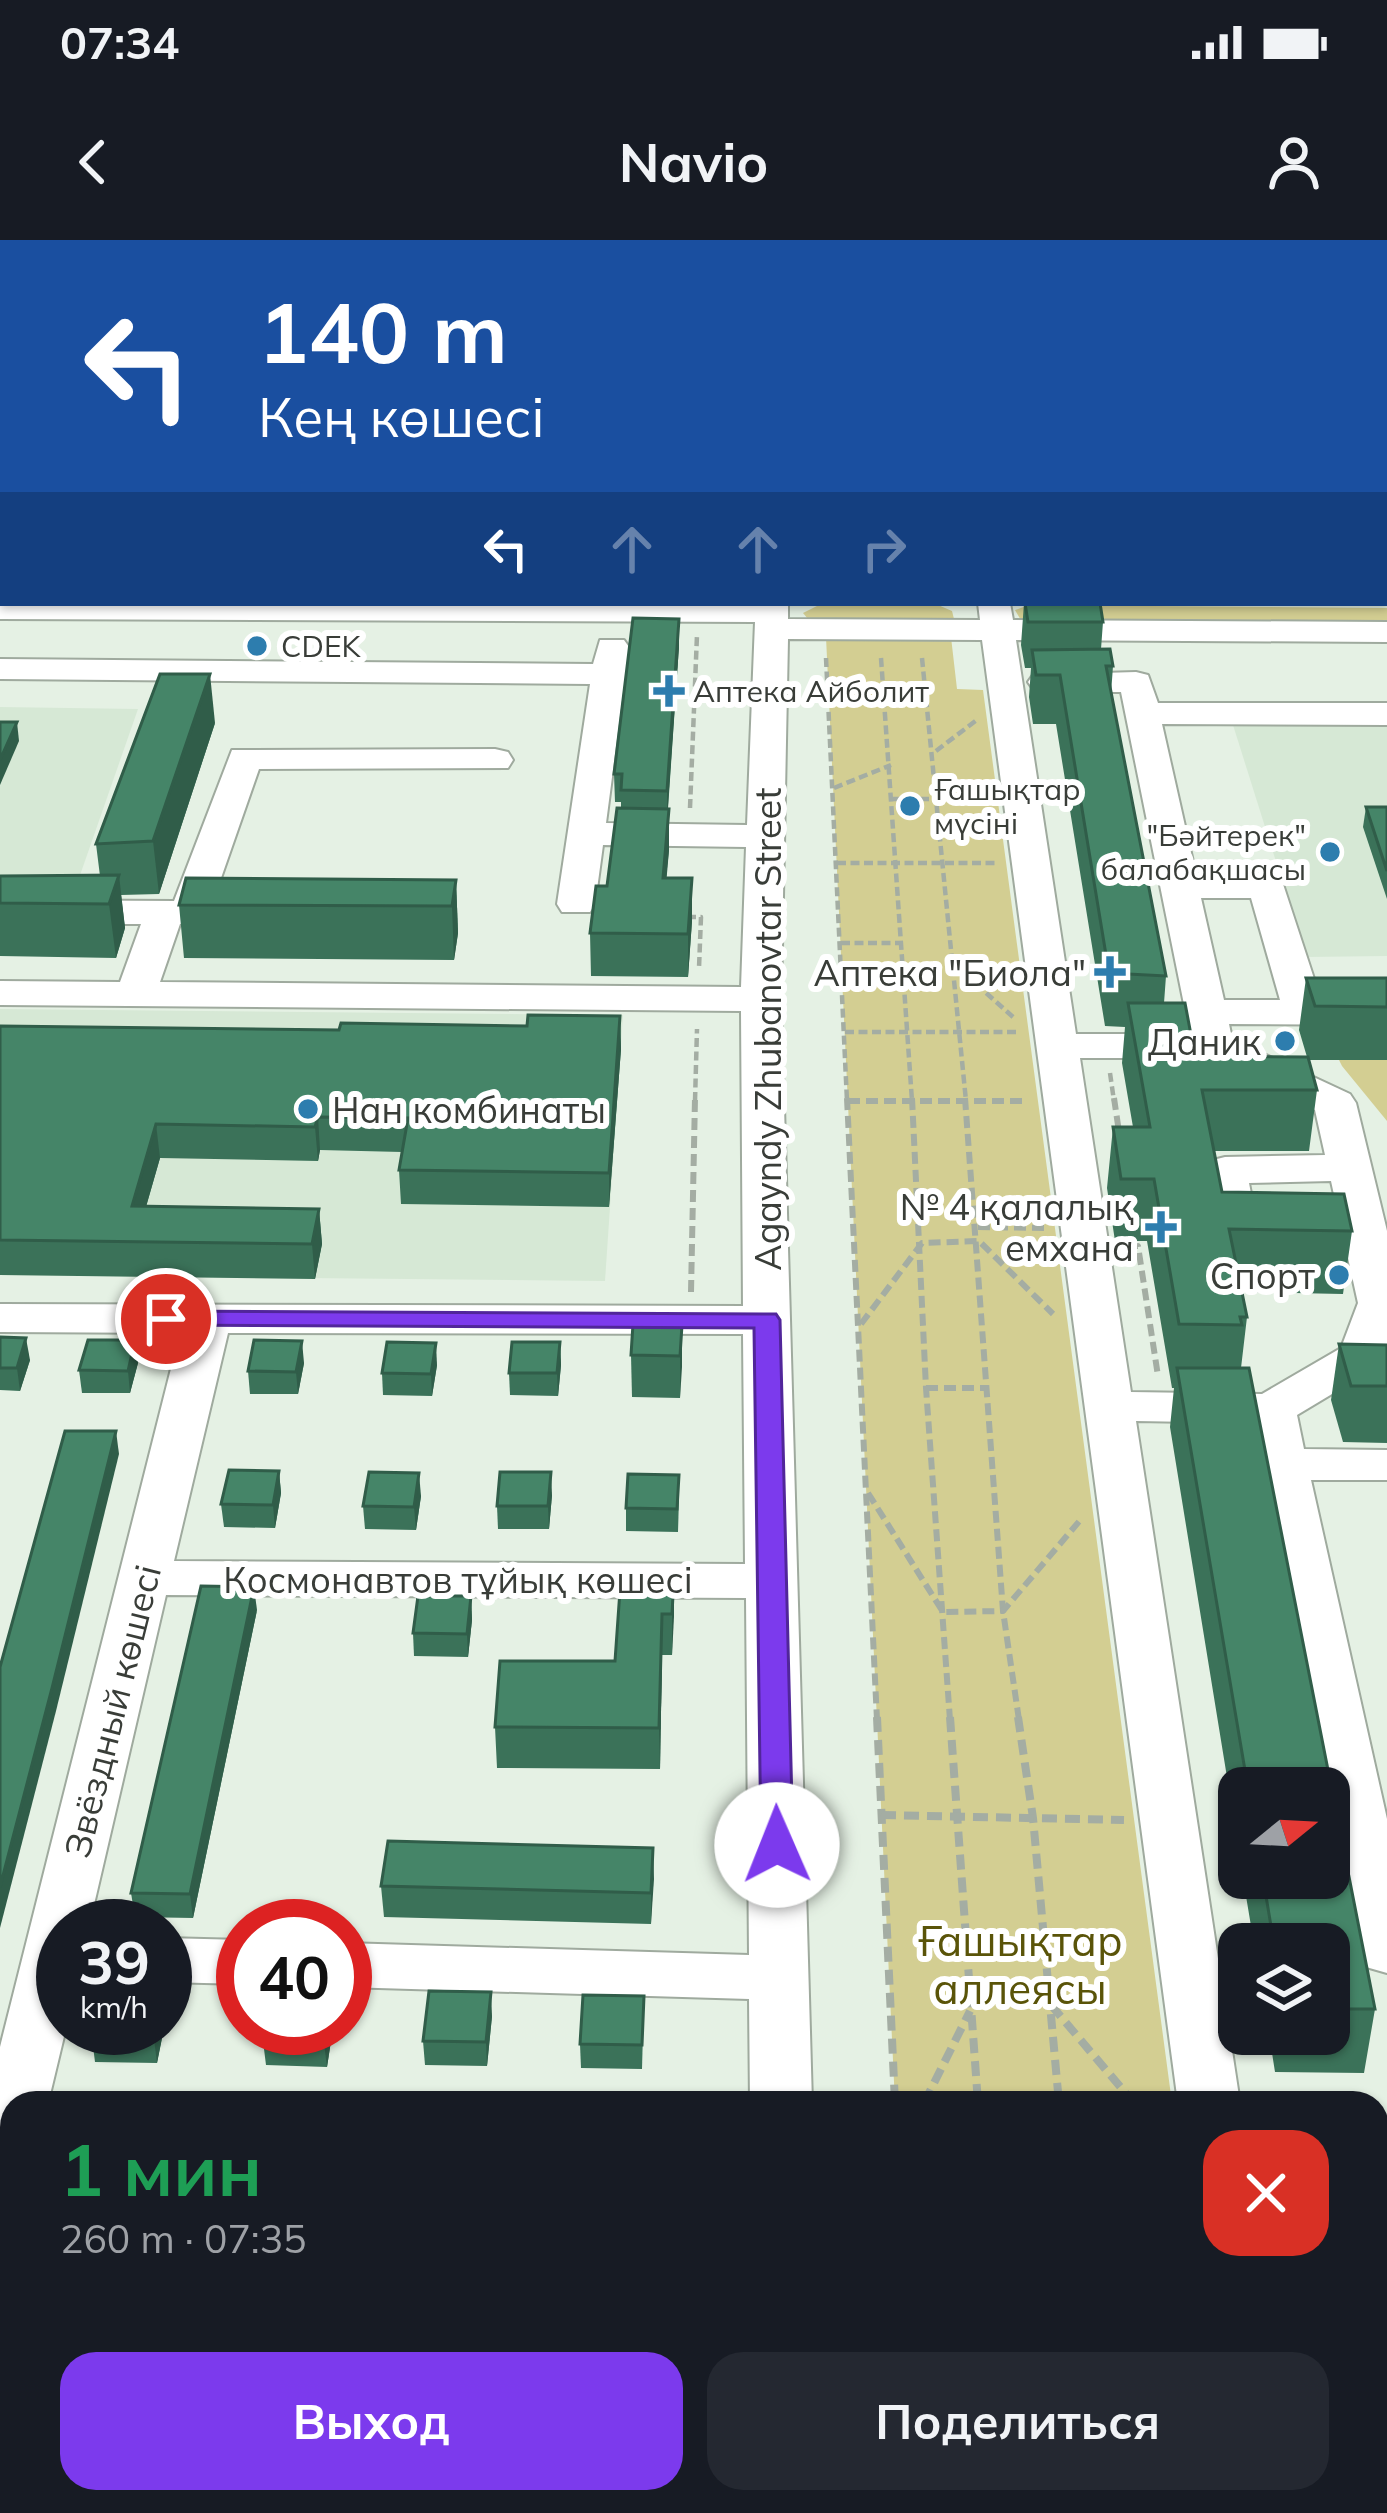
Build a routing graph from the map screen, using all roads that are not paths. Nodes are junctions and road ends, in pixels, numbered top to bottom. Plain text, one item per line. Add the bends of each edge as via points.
1 (152, 606) edge
2 (0, 609) edge
3 (103, 610) junction
4 (616, 612) junction
5 (772, 615) edge
6 (995, 617) edge
7 (1387, 632) edge
8 (0, 669) edge
9 (75, 670) junction
10 (609, 674) junction
11 (994, 698) junction
12 (1143, 713) junction
13 (1387, 714) edge
14 (495, 760) dead end
15 (589, 834) junction
16 (765, 836) junction
17 (1178, 887) junction
18 (576, 904) dead end
19 (0, 912) edge
20 (176, 913) junction
21 (282, 914) edge
22 (0, 993) edge
23 (136, 994) junction
24 (760, 998) junction
25 (1304, 1012) junction
26 (1387, 1013) edge
27 (1209, 1029) junction
28 (1057, 1046) junction
29 (1350, 1168) junction
30 (1330, 1236) junction
31 (0, 1318) edge
32 (207, 1320) junction
33 (767, 1320) junction
34 (1109, 1406) junction
35 (1271, 1409) junction
36 (1283, 1464) junction
37 (1373, 1473) edge
38 (145, 1578) junction
39 (772, 1581) junction
40 (71, 1899) edge
41 (1387, 1951) edge
42 (372, 1966) edge
43 (779, 1978) junction
44 (36, 2035) edge
45 (20, 2091) edge
46 (781, 2091) edge
47 (1207, 2091) edge

1 - 3 street
1 - 4 street
2 - 3 street
3 - 9 street
4 - 5 street
4 - 10 street
5 - 6 street
5 - 16 street, Agayndy Zhubanovtar Street
6 - 7 street
6 - 11 street
8 - 9 street
9 - 10 street
10 - 15 street
11 - 12 street via 1136,682
11 - 28 street
12 - 13 street
12 - 17 street
14 - 20 street via 244,758
15 - 16 street
15 - 18 street
16 - 24 street, Agayndy Zhubanovtar Street
17 - 25 street via 1267,886
17 - 27 street
19 - 20 street
20 - 21 street
20 - 23 street
22 - 23 street
23 - 24 street
24 - 33 street, Agayndy Zhubanovtar Street
25 - 26 street
25 - 27 street
27 - 28 street
27 - 29 street via 1335,1103
28 - 34 street
29 - 30 street
29 - 30 street via 1225,1170 1236,1234
30 - 35 street via 1382,1303 1376,1330 1360,1357
31 - 32 street
32 - 33 street
32 - 38 street, Звёздный көшесі
33 - 39 street, Agayndy Zhubanovtar Street
34 - 35 street
34 - 47 street
35 - 36 street
36 - 37 street
36 - 41 street
38 - 39 street, Космонавтов тұйық көшесі
38 - 40 street, Звёздный көшесі
39 - 43 street, Agayndy Zhubanovtar Street
42 - 43 street
43 - 46 street, Agayndy Zhubanovtar Street
44 - 45 street, Звёздный көшесі

